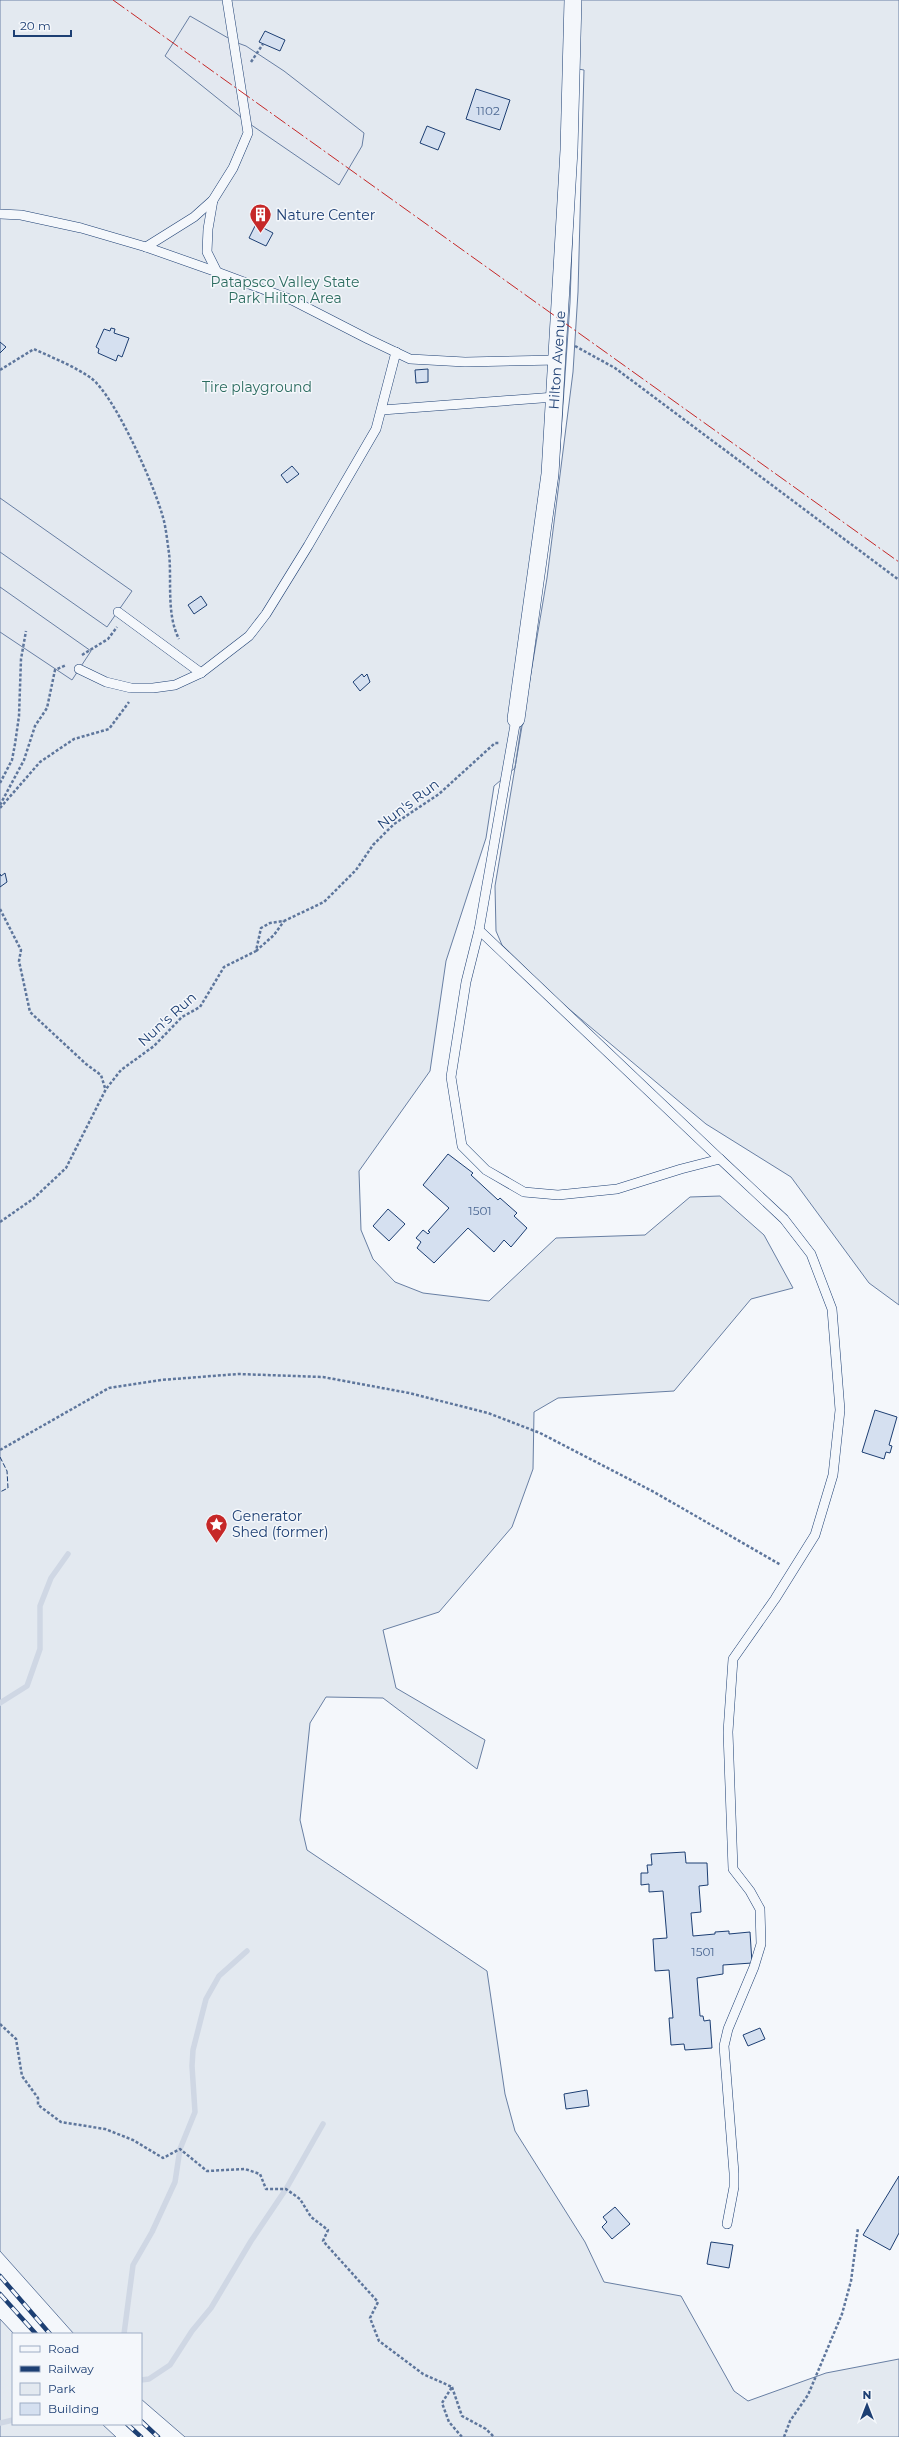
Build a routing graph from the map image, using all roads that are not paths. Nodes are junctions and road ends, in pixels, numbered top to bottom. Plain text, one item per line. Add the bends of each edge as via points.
1 (227, 0) edge
2 (573, 0) edge
3 (213, 200) junction
4 (0, 214) edge
5 (146, 247) junction
6 (217, 272) junction
7 (396, 352) junction
8 (558, 360) junction
9 (555, 397) junction
10 (382, 410) junction
11 (118, 612) dead end
12 (79, 669) dead end
13 (202, 673) junction
14 (516, 719) joint
15 (479, 930) junction
16 (720, 1159) junction
17 (728, 2224) dead end

1 - 3 lane via 248,133 233,168
2 - 8 street, Hilton Avenue via 569,150
3 - 5 lane via 194,217
3 - 6 lane via 207,252
4 - 5 lane via 21,215 81,228
5 - 6 lane
6 - 7 lane via 292,300
7 - 8 lane via 410,359 432,362
7 - 10 lane
8 - 9 street, Hilton Avenue
9 - 10 lane
9 - 14 street, Hilton Avenue via 550,474
10 - 13 lane via 376,429 266,614 249,636
11 - 13 lane
12 - 13 lane via 106,682 131,688 175,685
14 - 15 lane
15 - 16 lane
15 - 16 lane via 466,982 451,1077 462,1146 486,1170 524,1192 580,1194 617,1189 681,1168
16 - 17 lane via 784,1220 811,1254 832,1310 840,1410 833,1475 815,1535 733,1659 728,1732 733,1869 760,1908 761,1944 728,2029 724,2046 734,2173

